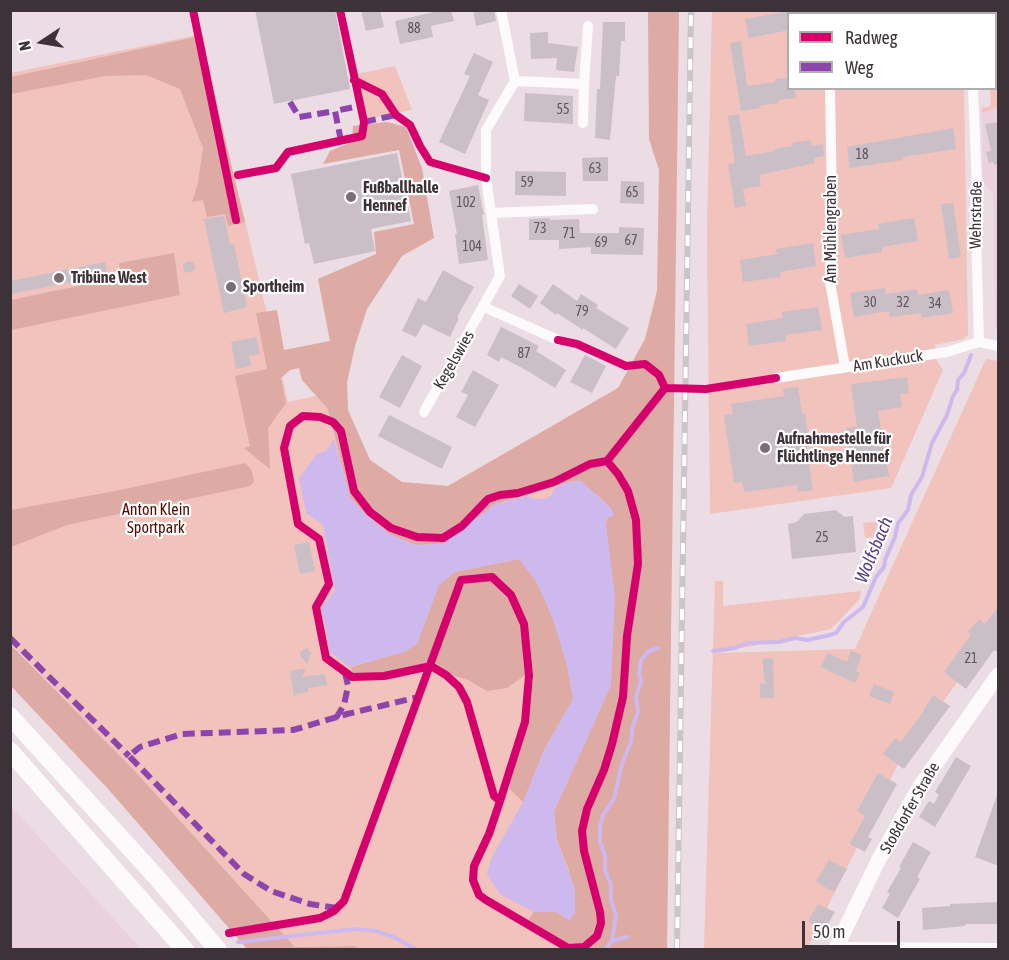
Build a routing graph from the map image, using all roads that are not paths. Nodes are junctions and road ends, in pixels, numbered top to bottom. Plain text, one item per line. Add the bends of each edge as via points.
1 (501, 10) edge
2 (588, 26) dead end
3 (515, 81) junction
4 (584, 84) junction
5 (830, 90) edge
6 (973, 90) edge
7 (583, 123) dead end
8 (593, 209) dead end
9 (491, 213) junction
10 (484, 307) junction
11 (558, 340) dead end
12 (978, 342) junction
13 (999, 346) edge
14 (845, 367) junction
15 (776, 378) dead end
16 (424, 412) dead end
17 (999, 675) edge
18 (10, 716) edge
19 (10, 751) edge
20 (836, 948) edge
21 (999, 948) edge
22 (185, 950) edge
23 (218, 950) edge

1 - 3 street
2 - 4 street
3 - 4 street
3 - 9 street, Kegelswies via 486,130
4 - 7 street
5 - 14 street, Am Mühlengraben via 830,282
6 - 12 street, Wehrstraße
8 - 9 street
9 - 10 street, Kegelswies via 500,276
10 - 11 street
10 - 16 street, Kegelswies
12 - 13 street, Am Kuckuck
12 - 14 street, Am Kuckuck via 947,352
14 - 15 street, Am Kuckuck
17 - 20 main road, Stoßdorfer Straße via 920,786
18 - 23 highway
19 - 22 highway
20 - 21 street

